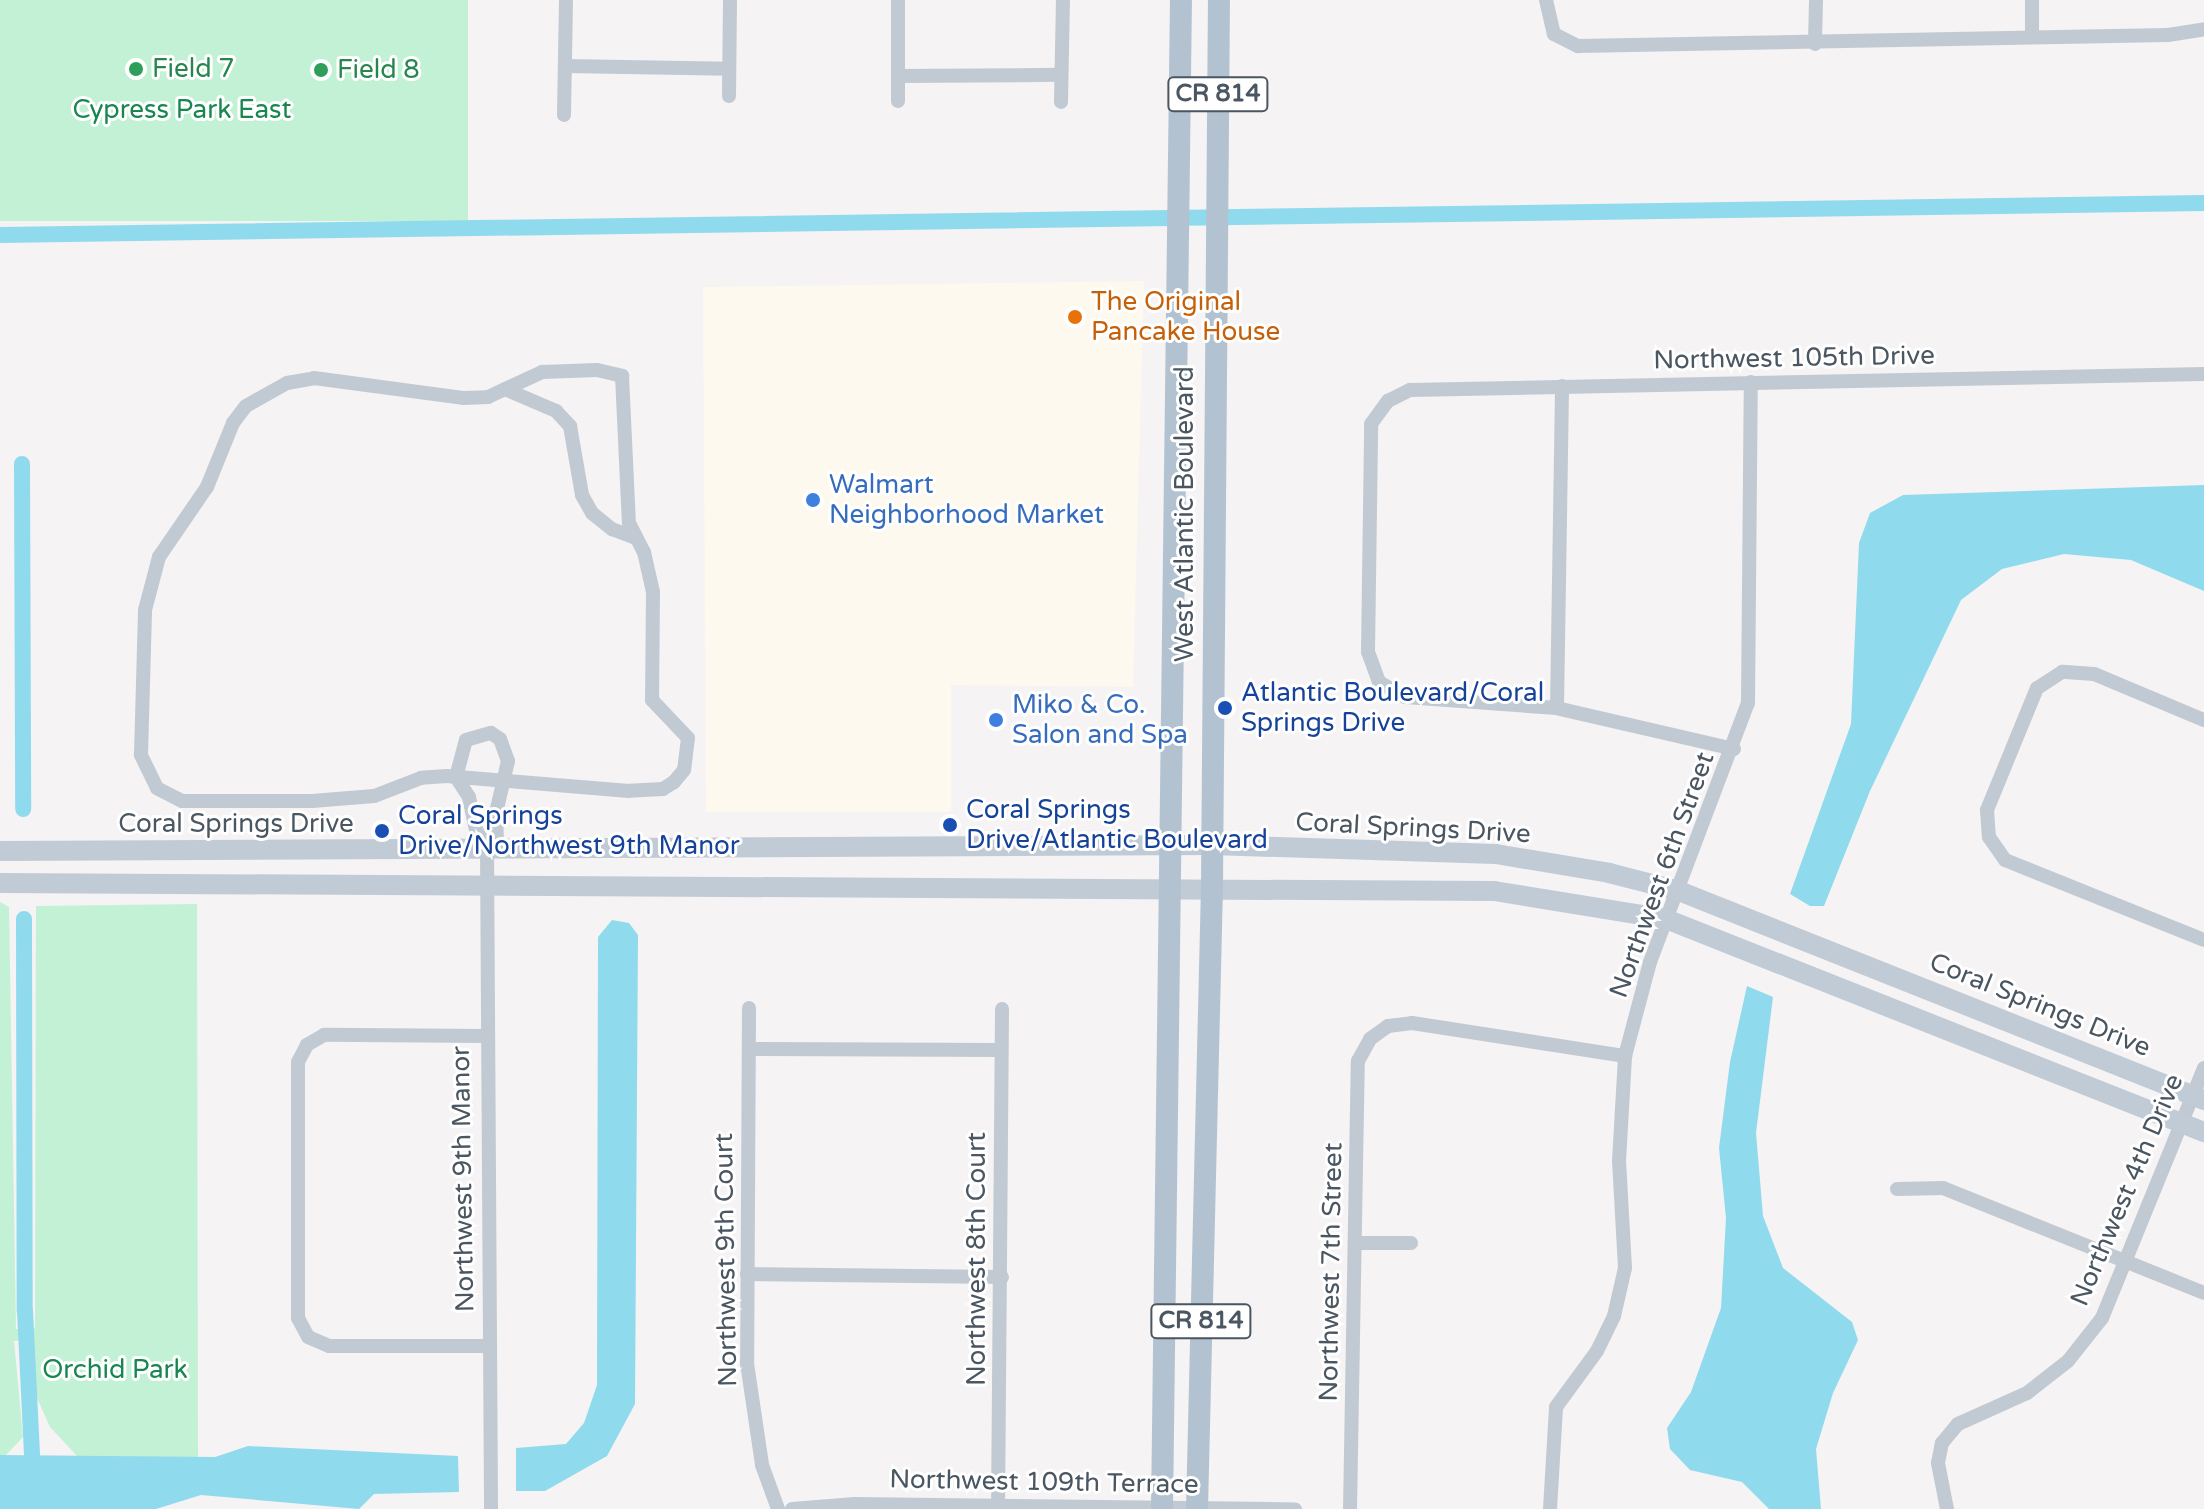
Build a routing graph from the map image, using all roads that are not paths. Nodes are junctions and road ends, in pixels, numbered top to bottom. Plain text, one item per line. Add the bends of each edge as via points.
1 (566, 0) edge
2 (730, 0) edge
3 (898, 0) edge
4 (1063, 0) edge
5 (1181, 0) edge
6 (1219, 0) edge
7 (1546, 0) edge
8 (1816, 0) edge
9 (2032, 0) edge
10 (2204, 29) edge
11 (2032, 34) junction
12 (1815, 44) junction
13 (565, 66) junction
14 (729, 69) junction
15 (1061, 75) junction
16 (898, 76) junction
17 (729, 96) dead end
18 (898, 101) dead end
19 (1061, 102) dead end
20 (564, 115) dead end
21 (2204, 374) edge
22 (1751, 382) junction
23 (1562, 386) junction
24 (505, 389) junction
25 (636, 538) junction
26 (1557, 708) junction
27 (2204, 720) edge
28 (1734, 749) junction
29 (456, 777) junction
30 (506, 783) junction
31 (1168, 845) junction
32 (1212, 845) junction
33 (487, 848) junction
34 (0, 851) edge
35 (0, 883) edge
36 (486, 884) junction
37 (1166, 886) junction
38 (1212, 886) junction
39 (1679, 891) junction
40 (1666, 919) junction
41 (2204, 940) edge
42 (749, 1008) dead end
43 (1002, 1009) dead end
44 (486, 1036) junction
45 (749, 1049) junction
46 (1001, 1050) junction
47 (1625, 1056) junction
48 (2204, 1068) edge
49 (2199, 1098) edge
50 (2184, 1124) junction
51 (2204, 1132) edge
52 (1897, 1189) dead end
53 (1357, 1243) junction
54 (1411, 1243) dead end
55 (2127, 1260) junction
56 (747, 1274) junction
57 (1002, 1277) junction
58 (2204, 1293) edge
59 (489, 1346) junction
60 (998, 1508) edge
61 (1162, 1508) edge
62 (1197, 1508) edge
63 (491, 1509) edge
64 (778, 1509) edge
65 (792, 1509) edge
66 (1295, 1509) edge
67 (1350, 1509) edge
68 (1550, 1509) edge
69 (1947, 1509) edge

1 - 13 street
2 - 14 street
3 - 16 street
4 - 15 street
5 - 31 main road, West Atlantic Boulevard / CR 814
6 - 32 main road, West Atlantic Boulevard / CR 814
7 - 12 street via 1554,34 1578,46
8 - 12 street
9 - 11 street
10 - 11 street via 2168,35
11 - 12 street
13 - 14 street
13 - 20 street
14 - 17 street
15 - 16 street
15 - 19 street
16 - 18 street
21 - 22 street, Northwest 105th Drive
22 - 23 street, Northwest 105th Drive
22 - 28 street, Northwest 6th Street via 1751,650 1748,703
23 - 26 street
23 - 26 street, Northwest 105th Drive via 1410,390 1388,401 1371,424 1368,652 1379,682 1405,697
24 - 25 street via 556,411 570,426 582,495 592,513 612,529
24 - 25 street via 542,372 597,370 622,376 629,523
24 - 29 street via 488,397 432,397 314,378 266,392 233,423 207,487 169,538 143,623 141,755 146,774 167,796 182,801 347,800 421,778
25 - 30 street via 653,592 652,700 688,738 684,770 674,782 652,790
26 - 28 street
27 - 41 street via 2094,674 2062,672 2037,688 1987,810 1989,837 2005,860
28 - 39 street, Northwest 6th Street
29 - 30 street
29 - 30 street via 466,740 491,733 506,750
29 - 33 street
30 - 33 street via 496,813 497,840
31 - 32 main road, Coral Springs Drive
31 - 33 main road, Coral Springs Drive
31 - 37 main road, West Atlantic Boulevard / CR 814
32 - 38 main road, West Atlantic Boulevard / CR 814
32 - 39 main road, Coral Springs Drive via 1496,854
33 - 34 main road, Coral Springs Drive
33 - 36 street, Northwest 9th Manor
35 - 36 main road
36 - 37 main road
36 - 44 street, Northwest 9th Manor
37 - 38 main road
37 - 61 main road, West Atlantic Boulevard / CR 814
38 - 40 main road via 1494,891
38 - 62 main road, West Atlantic Boulevard / CR 814
39 - 40 street, Northwest 6th Street
39 - 49 main road, Coral Springs Drive
40 - 47 street, Northwest 6th Street
40 - 50 main road
42 - 45 street, Northwest 9th Court
43 - 46 street, Northwest 8th Court
44 - 59 street, Northwest 9th Manor
44 - 59 street via 324,1035 307,1045 298,1062 298,1318 308,1337 329,1346
45 - 46 street
45 - 56 street, Northwest 9th Court
46 - 57 street, Northwest 8th Court
47 - 53 street, Northwest 7th Street via 1412,1023 1388,1026 1370,1039 1358,1061
47 - 68 street, Northwest 6th Street via 1619,1161 1625,1268 1614,1316 1597,1351 1556,1407
48 - 49 street, Northwest 4th Drive
49 - 50 street, Northwest 4th Drive
50 - 51 main road
50 - 55 street, Northwest 4th Drive
52 - 55 street via 1943,1188
53 - 54 street
53 - 67 street, Northwest 7th Street
55 - 58 street
55 - 69 street, Northwest 4th Drive via 2102,1318 2068,1361 2027,1393 1958,1424 1942,1443 1938,1463
56 - 57 street
56 - 64 street, Northwest 9th Court via 752,1414
57 - 60 street, Northwest 8th Court
59 - 63 street, Northwest 9th Manor
60 - 61 street, Northwest 109th Terrace
60 - 65 street, Northwest 109th Terrace via 855,1504
61 - 62 street, Northwest 109th Terrace
62 - 66 street, Northwest 109th Terrace

